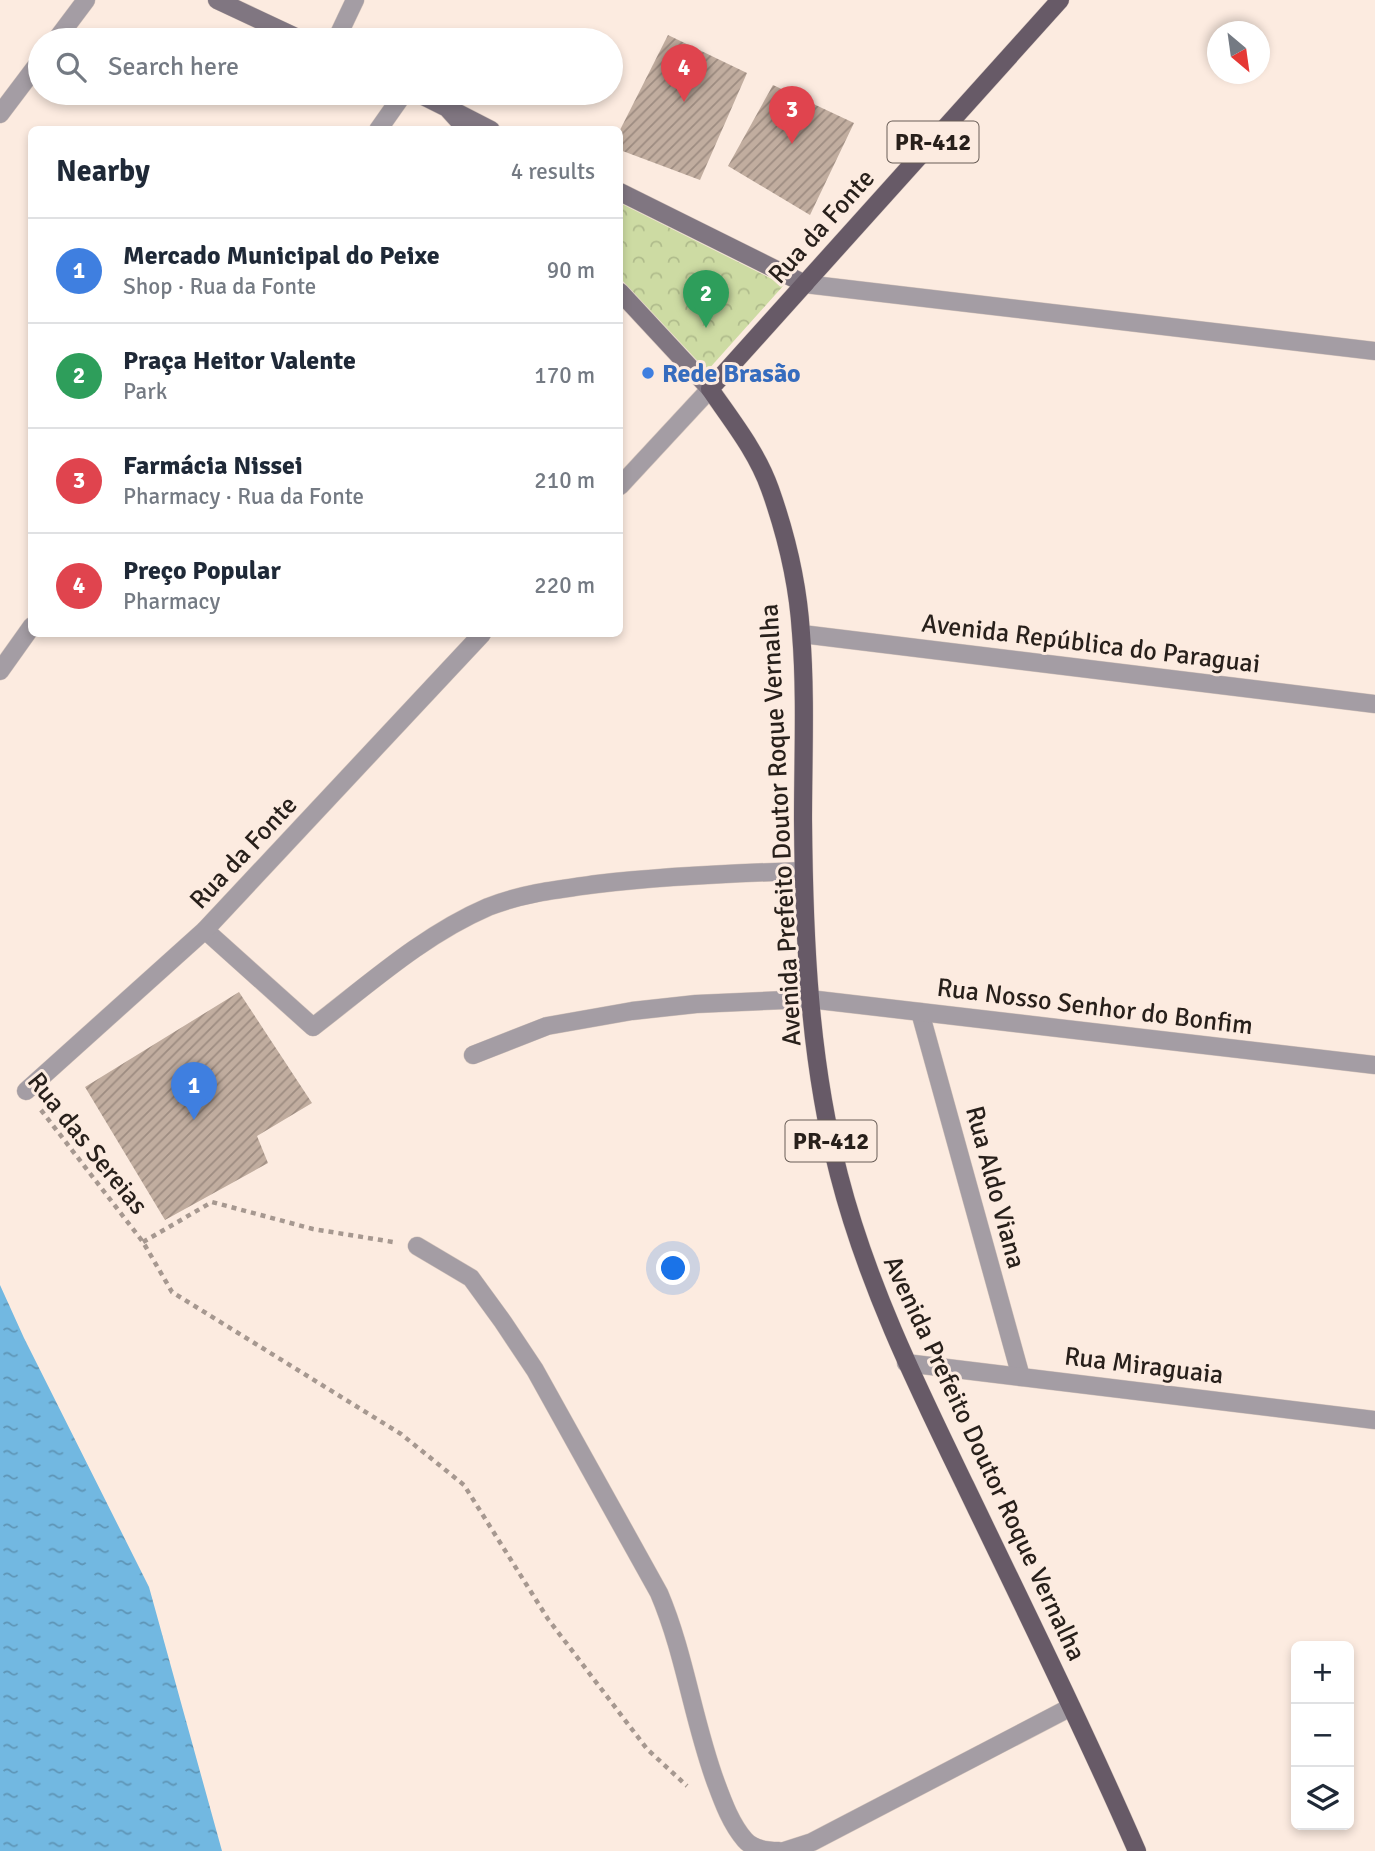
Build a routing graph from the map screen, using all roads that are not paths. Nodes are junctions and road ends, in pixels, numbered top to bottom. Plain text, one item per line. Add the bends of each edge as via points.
1 (86, 0) edge
2 (217, 0) edge
3 (355, 0) edge
4 (1060, 0) edge
5 (65, 28) edge
6 (276, 28) edge
7 (342, 28) edge
8 (28, 77) edge
9 (396, 105) edge
10 (441, 105) edge
11 (447, 108) junction
12 (0, 114) edge
13 (381, 126) edge
14 (463, 126) edge
15 (483, 126) edge
16 (623, 193) edge
17 (805, 284) junction
18 (623, 295) edge
19 (1375, 351) edge
20 (710, 389) junction
21 (623, 483) edge
22 (28, 632) edge
23 (802, 634) junction
24 (479, 637) edge
25 (0, 671) edge
26 (1375, 704) edge
27 (803, 871) junction
28 (205, 930) junction
29 (809, 999) junction
30 (920, 1012) junction
31 (473, 1055) dead end
32 (1375, 1065) edge
33 (26, 1091) road end
34 (417, 1246) road end
35 (906, 1363) junction
36 (1021, 1377) junction
37 (1375, 1420) edge
38 (1071, 1707) junction
39 (811, 1846) edge
40 (782, 1851) edge
41 (1137, 1851) edge

1 - 5 street
2 - 6 street
3 - 7 street
4 - 17 main road, Rua da Fonte / PR-412
8 - 12 street
9 - 13 street
10 - 11 street
11 - 14 street
11 - 15 street
16 - 17 street
17 - 19 street
17 - 20 main road, Rua da Fonte / PR-412
18 - 20 street, Avenida Prefeito Doutor Roque Vernalha
20 - 21 street, Rua da Fonte
20 - 23 main road, Avenida Prefeito Doutor Roque Vernalha / PR-412 via 749,445 770,488 795,582
22 - 25 street
23 - 26 street, Avenida República do Paraguai
23 - 27 main road, Avenida Prefeito Doutor Roque Vernalha / PR-412
24 - 28 street, Rua da Fonte
27 - 28 street via 676,876 522,896 476,913 410,951 313,1027
27 - 29 main road, Avenida Prefeito Doutor Roque Vernalha / PR-412
28 - 33 street, Rua da Fonte
29 - 30 street, Rua Nosso Senhor do Bonfim
29 - 31 street, Rua Nosso Senhor do Bonfim via 632,1011 548,1027
29 - 35 main road, Avenida Prefeito Doutor Roque Vernalha / PR-412 via 841,1183 876,1293
30 - 32 street, Rua Nosso Senhor do Bonfim
30 - 36 street, Rua Aldo Viana
34 - 40 street via 471,1278 535,1370 664,1606 725,1808 746,1841 766,1851
35 - 36 street, Rua Miraguaia
35 - 38 main road, Avenida Prefeito Doutor Roque Vernalha / PR-412
36 - 37 street, Rua Miraguaia
38 - 39 street
38 - 41 main road, Avenida Prefeito Doutor Roque Vernalha / PR-412
39 - 40 street

